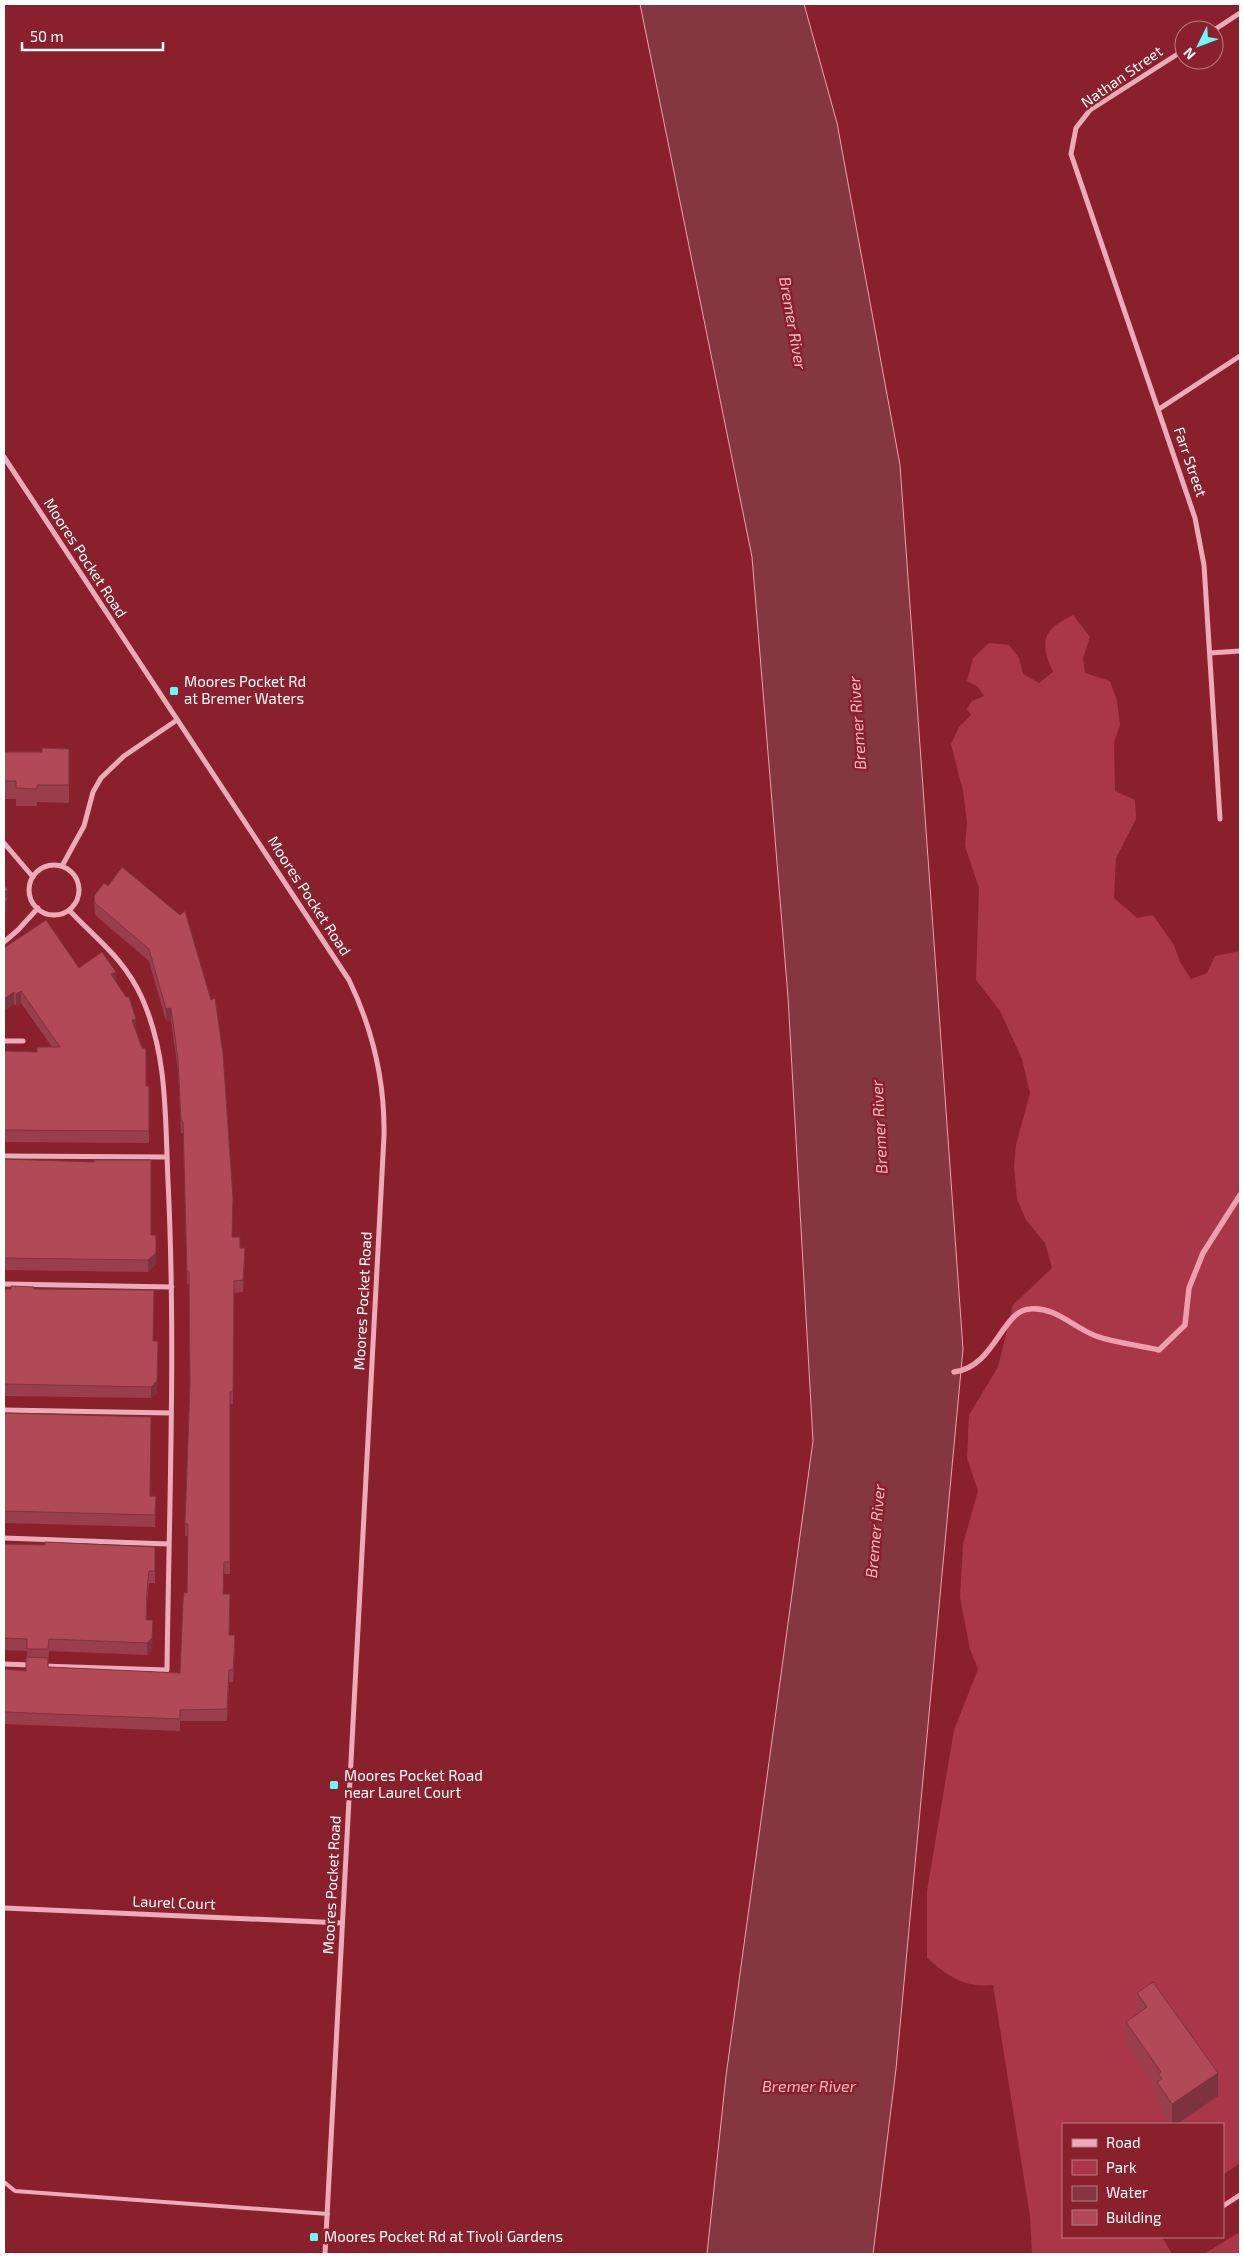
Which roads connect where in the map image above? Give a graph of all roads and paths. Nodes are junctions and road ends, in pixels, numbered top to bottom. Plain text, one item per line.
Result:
1 (1240, 13) edge
2 (1224, 23) edge
3 (1174, 56) edge
4 (1076, 128) joint
5 (1240, 356) edge
6 (1159, 409) junction
7 (4, 457) edge
8 (1240, 651) edge
9 (1210, 653) junction
10 (177, 720) junction
11 (1220, 819) dead end
12 (4, 843) edge
13 (62, 866) junction
14 (33, 877) junction
15 (38, 908) junction
16 (69, 910) junction
17 (4, 942) edge
18 (4, 1041) edge
19 (23, 1041) dead end
20 (4, 1156) edge
21 (166, 1157) junction
22 (4, 1284) edge
23 (172, 1287) junction
24 (4, 1410) edge
25 (171, 1413) junction
26 (4, 1538) edge
27 (168, 1544) junction
28 (4, 1664) edge
29 (4, 1908) edge
30 (342, 1922) junction
31 (4, 2182) edge
32 (1240, 2195) edge
33 (1224, 2205) edge
34 (328, 2214) junction
35 (325, 2254) edge

1 - 2 street
3 - 4 street, Nathan Street
4 - 6 street, Farr Street
5 - 6 street
6 - 9 street, Farr Street
7 - 10 street, Moores Pocket Road
8 - 9 street
9 - 11 street, Farr Street
10 - 13 street
10 - 30 street, Moores Pocket Road
12 - 14 street
13 - 14 street
13 - 16 street
14 - 15 street
15 - 16 street
15 - 17 street
16 - 21 street
18 - 19 street
20 - 21 street
21 - 23 street
22 - 23 street
23 - 25 street
24 - 25 street
25 - 27 street
26 - 27 street
27 - 28 street
29 - 30 street, Laurel Court
30 - 34 street, Moores Pocket Road
31 - 34 lane
32 - 33 street
34 - 35 street, Moores Pocket Road

